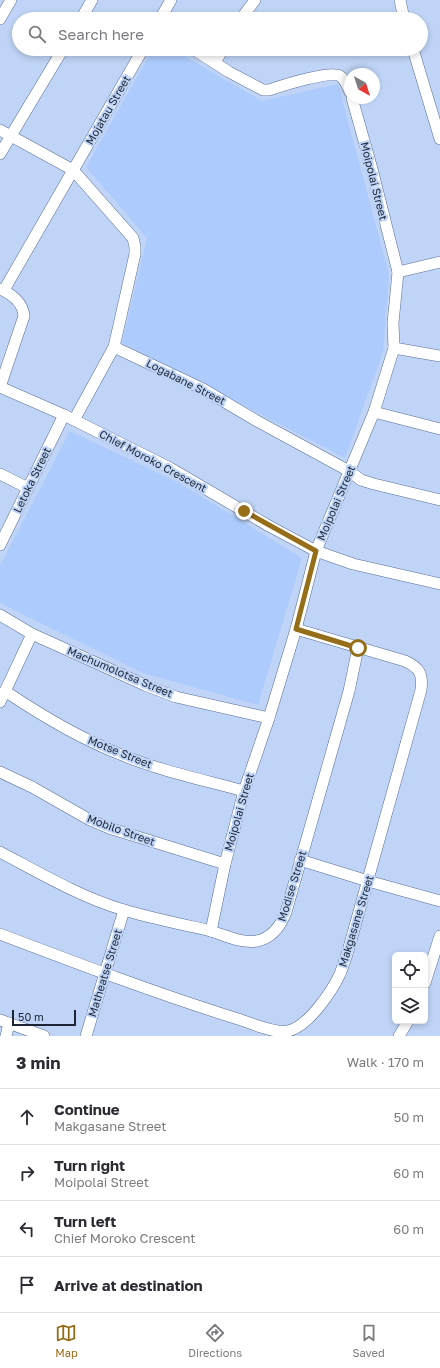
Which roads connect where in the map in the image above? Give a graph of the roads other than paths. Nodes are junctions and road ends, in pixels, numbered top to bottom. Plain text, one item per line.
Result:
1 (11, 0) edge
2 (92, 0) edge
3 (171, 0) edge
4 (255, 0) edge
5 (400, 0) edge
6 (85, 12) edge
7 (164, 12) edge
8 (246, 12) edge
9 (403, 12) edge
10 (0, 19) edge
11 (59, 56) edge
12 (139, 56) edge
13 (205, 56) edge
14 (219, 56) edge
15 (415, 56) edge
16 (215, 62) junction
17 (344, 82) edge
18 (354, 104) edge
19 (0, 130) edge
20 (11, 136) junction
21 (440, 139) edge
22 (0, 154) edge
23 (73, 170) junction
24 (440, 262) edge
25 (398, 272) junction
26 (2, 290) edge
27 (114, 347) junction
28 (394, 348) junction
29 (440, 356) edge
30 (0, 387) edge
31 (374, 412) junction
32 (69, 418) junction
33 (440, 429) edge
34 (349, 471) junction
35 (0, 474) edge
36 (28, 488) junction
37 (440, 500) edge
38 (0, 545) edge
39 (316, 551) junction
40 (440, 584) edge
41 (0, 615) edge
42 (296, 629) junction
43 (32, 634) junction
44 (358, 648) junction
45 (5, 691) junction
46 (0, 702) edge
47 (269, 718) junction
48 (0, 772) edge
49 (244, 791) junction
50 (0, 852) edge
51 (300, 860) junction
52 (225, 864) junction
53 (368, 881) junction
54 (440, 901) edge
55 (124, 910) junction
56 (211, 931) junction
57 (0, 934) edge
58 (440, 936) edge
59 (106, 974) junction
60 (428, 974) edge
61 (5, 1022) edge
62 (406, 1024) edge
63 (6, 1036) edge
64 (44, 1036) edge
65 (86, 1036) edge
66 (399, 1036) edge

1 - 10 street
2 - 6 street
3 - 7 street
4 - 8 street
5 - 9 street
11 - 20 street
12 - 23 street, Mojatau Street
13 - 16 street
14 - 16 street
15 - 21 street
16 - 17 street
18 - 25 street, Moipolai Street
19 - 20 street
20 - 22 street
20 - 23 street
23 - 26 street, Mojatau Street
23 - 27 street
24 - 25 street
25 - 28 street, Moipolai Street
26 - 30 street
27 - 32 street, Letoka Street
27 - 34 street, Logabane Street
28 - 29 street
28 - 31 street, Moipolai Street
30 - 32 street, Chief Moroko Crescent
31 - 33 street
31 - 34 street, Moipolai Street
32 - 36 street, Letoka Street
32 - 39 street, Chief Moroko Crescent
34 - 37 street, Logabane Street
34 - 39 street, Moipolai Street
35 - 36 street
36 - 38 street, Letoka Street
39 - 40 street, Chief Moroko Crescent
39 - 42 street, Moipolai Street
41 - 43 street, Machumolotsa Street
42 - 44 street, Makgasane Street
42 - 47 street, Moipolai Street
43 - 45 street
43 - 47 street, Machumolotsa Street
44 - 51 street, Modise Street
44 - 53 street, Makgasane Street
45 - 46 street
45 - 49 street, Motse Street
47 - 49 street, Moipolai Street
48 - 52 street, Mobilo Street
49 - 52 street, Moipolai Street
50 - 55 street, Modise Street
51 - 53 street
51 - 56 street, Modise Street
52 - 56 street, Moipolai Street
53 - 54 street
53 - 59 street, Makgasane Street
55 - 56 street, Modise Street
55 - 59 street, Matheatse Street
57 - 59 street, Makgasane Street
58 - 60 street
59 - 65 street, Matheatse Street
61 - 63 street
61 - 64 street
62 - 66 street

